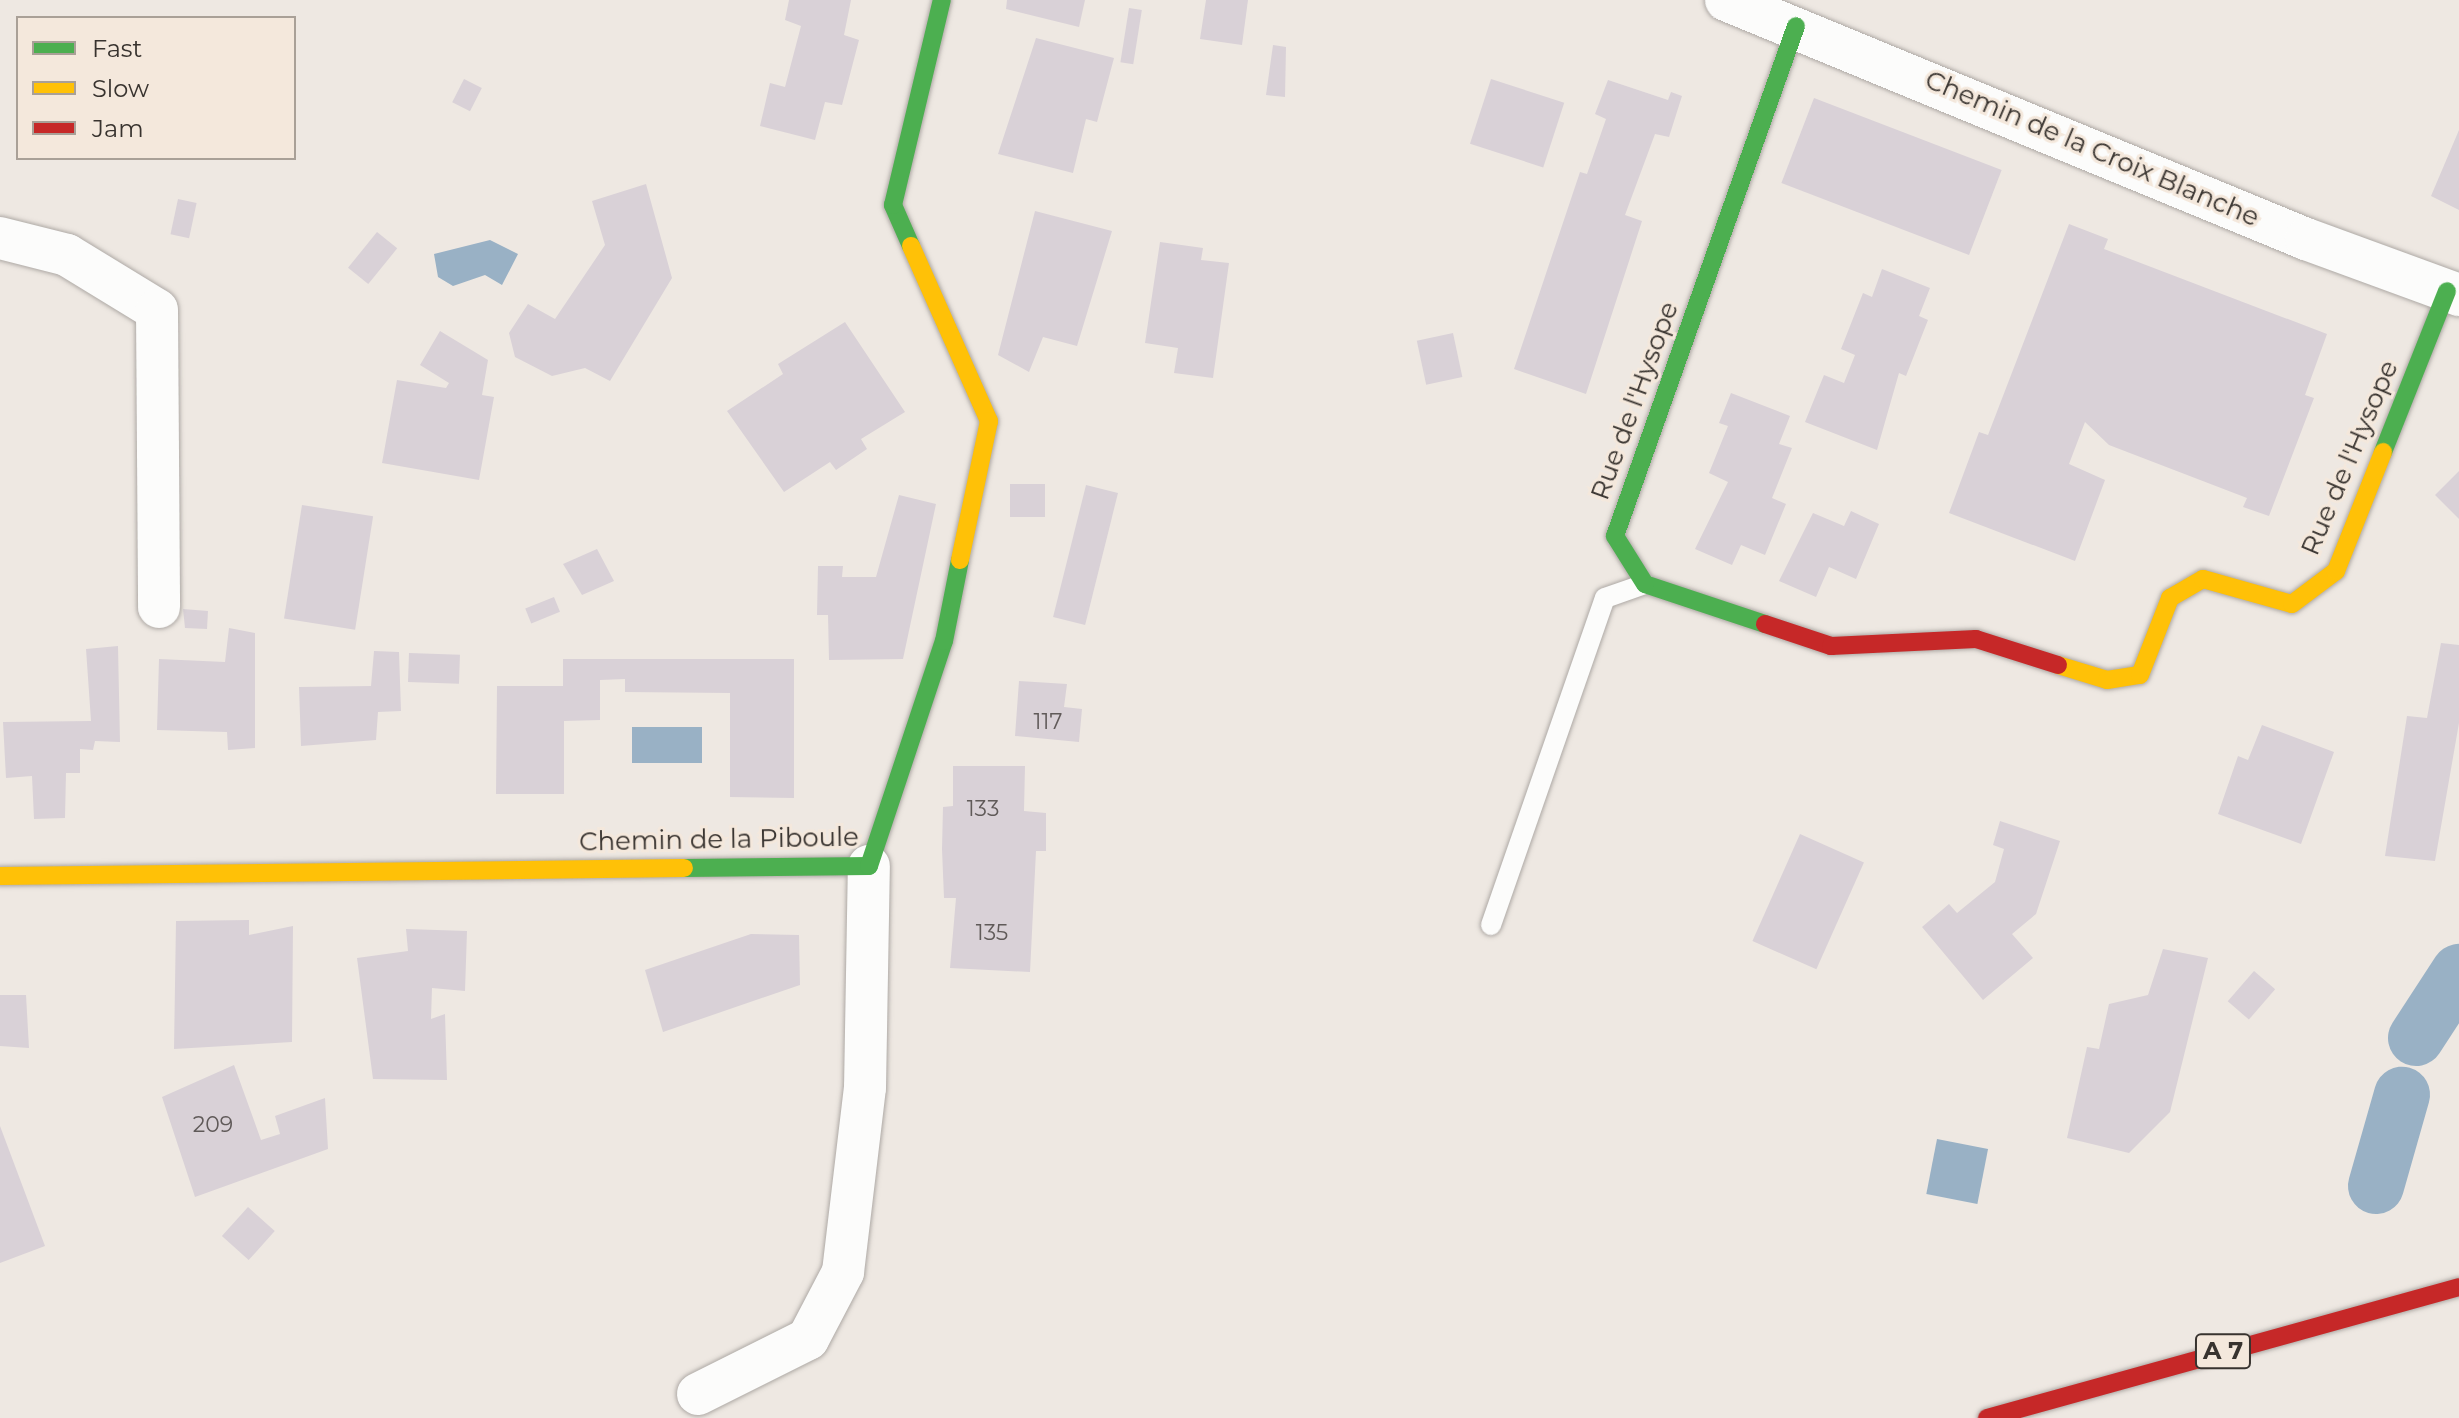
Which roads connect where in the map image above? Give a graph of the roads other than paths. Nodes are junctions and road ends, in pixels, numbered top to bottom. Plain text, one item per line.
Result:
1 (942, 0) edge
2 (1726, 0) edge
3 (1796, 26) junction
4 (0, 238) edge
5 (2453, 293) edge
6 (1645, 584) junction
7 (159, 607) dead end
8 (869, 866) junction
9 (0, 876) edge
10 (1491, 925) dead end
11 (2459, 1287) edge
12 (698, 1394) dead end
13 (1987, 1418) edge

1 - 8 main road, Chemin de la Piboule
2 - 3 street, Chemin de la Croix Blanche
3 - 5 street, Chemin de la Croix Blanche
3 - 6 main road, Rue de l'Hysope
4 - 7 street
5 - 6 main road, Rue de l'Hysope
6 - 10 lane
8 - 9 main road, Chemin de la Piboule
8 - 12 street
11 - 13 main road, A 7

